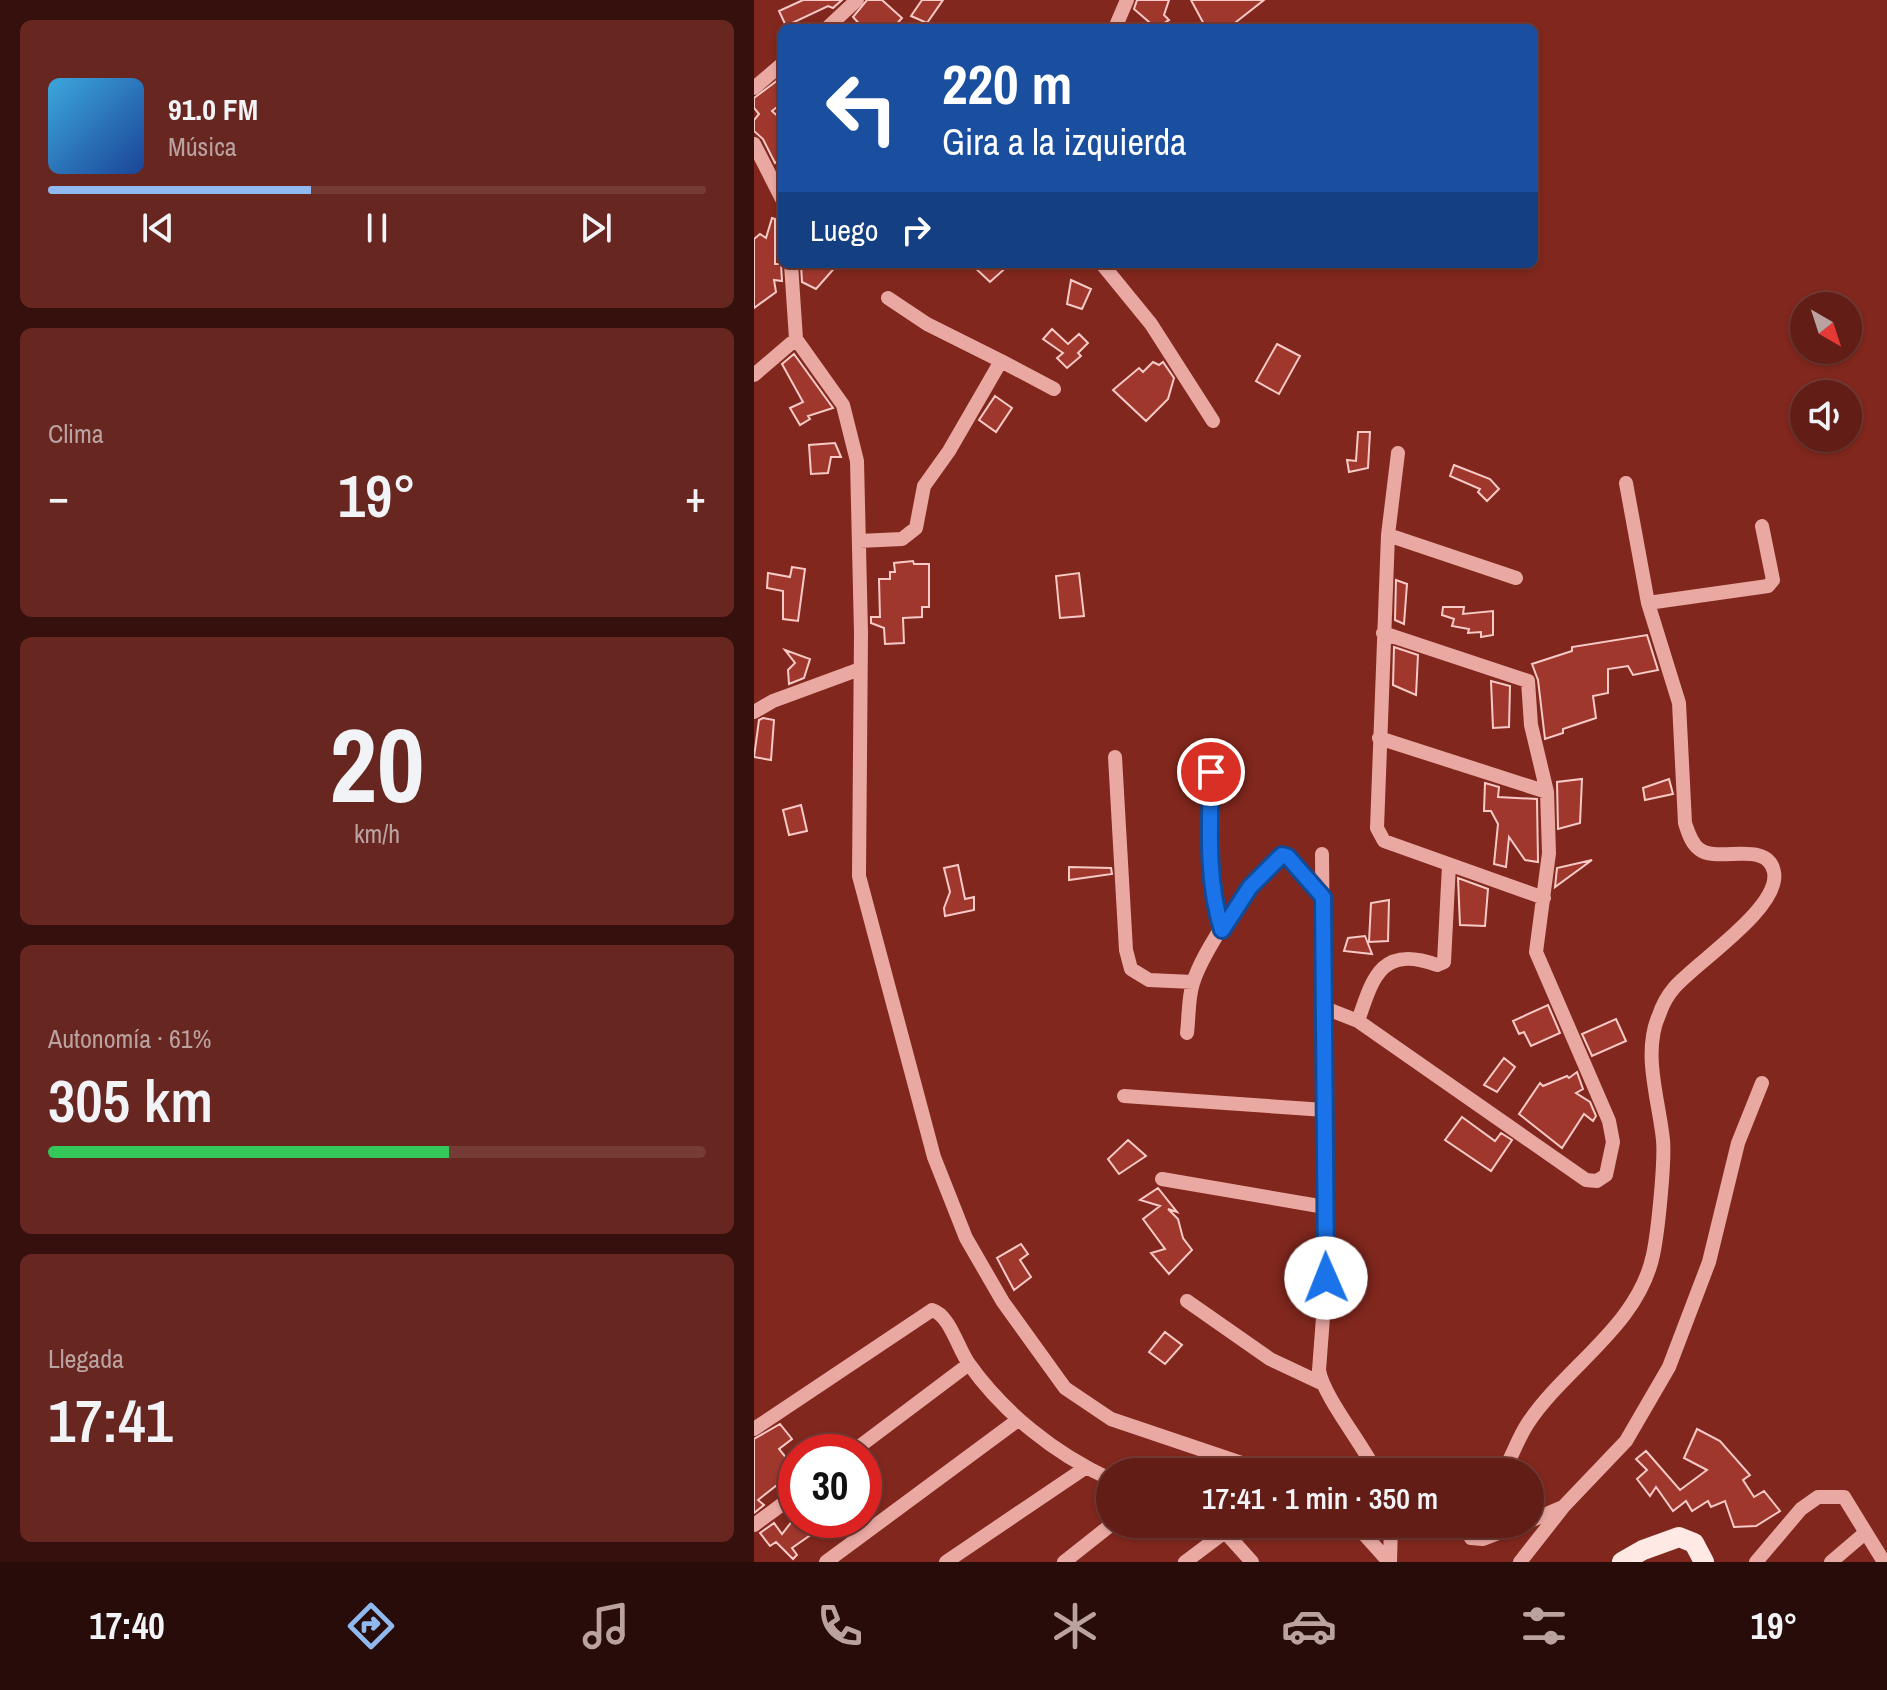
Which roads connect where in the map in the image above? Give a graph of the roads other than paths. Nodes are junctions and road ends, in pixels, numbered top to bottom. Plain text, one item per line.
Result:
1 (857, 0) edge
2 (1127, 0) edge
3 (831, 24) edge
4 (1117, 24) edge
5 (778, 67) edge
6 (754, 88) edge
7 (754, 144) edge
8 (778, 191) edge
9 (791, 268) edge
10 (1105, 268) edge
11 (888, 298) dead end
12 (796, 339) junction
13 (1001, 361) junction
14 (754, 375) edge
15 (1054, 389) dead end
16 (1213, 421) dead end
17 (1398, 453) dead end
18 (1626, 483) dead end
19 (1762, 526) dead end
20 (1388, 535) junction
21 (859, 541) junction
22 (1516, 578) dead end
23 (1648, 603) junction
24 (1383, 633) junction
25 (860, 669) junction
26 (754, 712) edge
27 (1379, 738) junction
28 (1211, 746) dead end
29 (1115, 757) dead end
30 (1547, 792) junction
31 (1322, 854) dead end
32 (1449, 865) junction
33 (1323, 897) junction
34 (1544, 898) junction
35 (1222, 930) junction
36 (1193, 982) junction
37 (1325, 1008) junction
38 (1358, 1021) junction
39 (1187, 1033) dead end
40 (1762, 1083) dead end
41 (1124, 1096) dead end
42 (1325, 1110) junction
43 (1162, 1179) dead end
44 (1325, 1207) junction
45 (1187, 1301) dead end
46 (969, 1364) junction
47 (1321, 1383) junction
48 (1018, 1420) junction
49 (754, 1429) edge
50 (876, 1434) edge
51 (1227, 1458) edge
52 (1369, 1458) edge
53 (1510, 1458) edge
54 (1085, 1468) junction
55 (1096, 1473) edge
56 (1564, 1506) junction
57 (778, 1507) edge
58 (1544, 1515) edge
59 (754, 1525) edge
60 (1865, 1533) junction
61 (1096, 1537) edge
62 (1217, 1538) edge
63 (1230, 1538) edge
64 (1368, 1538) edge
65 (1390, 1538) edge
66 (826, 1562) edge
67 (946, 1562) edge
68 (1064, 1562) edge
69 (1185, 1562) edge
70 (1252, 1562) edge
71 (1389, 1562) edge
72 (1520, 1562) edge
73 (1622, 1562) edge
74 (1704, 1562) edge
75 (1756, 1562) edge
76 (1831, 1562) edge
77 (1884, 1562) edge

1 - 3 street
2 - 4 street
5 - 6 street
7 - 8 street
9 - 12 street
10 - 16 street
11 - 13 street
12 - 14 street
12 - 21 street
13 - 15 street
13 - 21 street
17 - 20 street
18 - 23 street
19 - 23 street
20 - 22 street
20 - 24 street
21 - 25 street
23 - 53 street
24 - 27 street
24 - 30 street
25 - 26 street
25 - 51 street
27 - 30 street
27 - 32 street
28 - 35 street
29 - 36 street
30 - 34 street
31 - 33 street
32 - 34 street
32 - 38 street
33 - 35 street
33 - 37 street
34 - 38 street
35 - 36 street
36 - 39 street
37 - 38 street
37 - 42 street
40 - 56 street
41 - 42 street
42 - 44 street
43 - 44 street
44 - 47 street
45 - 47 street
46 - 48 street
46 - 49 street
46 - 50 street
47 - 52 street
48 - 54 street
48 - 66 street
54 - 55 street
54 - 67 street
56 - 58 street
56 - 72 street
57 - 59 street
60 - 75 street
60 - 76 street
60 - 77 street
61 - 68 street
62 - 69 street
63 - 70 street
64 - 71 street
65 - 71 street
73 - 74 main road

